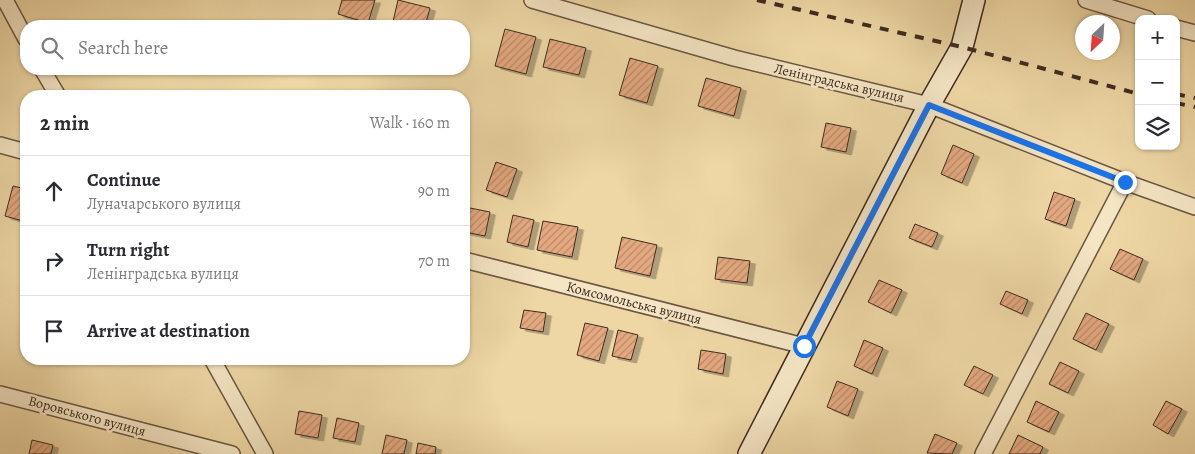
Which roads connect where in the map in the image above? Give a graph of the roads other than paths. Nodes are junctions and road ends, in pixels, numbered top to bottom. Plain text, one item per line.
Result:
1 (5, 0) edge
2 (532, 0) edge
3 (974, 0) edge
4 (1086, 0) edge
5 (1135, 15) edge
6 (20, 28) edge
7 (1180, 29) edge
8 (1195, 33) edge
9 (46, 75) edge
10 (54, 90) edge
11 (929, 105) junction
12 (0, 145) edge
13 (20, 150) edge
14 (1125, 182) junction
15 (1195, 207) edge
16 (470, 262) edge
17 (804, 346) junction
18 (215, 365) edge
19 (0, 394) edge
20 (232, 454) edge
21 (265, 454) edge
22 (749, 454) edge
23 (983, 454) edge

1 - 6 street
2 - 11 street, Ленінградська вулиця
3 - 11 main road
4 - 5 street
7 - 8 street
9 - 10 street
11 - 14 street, Ленінградська вулиця
11 - 17 main road
12 - 13 street
14 - 15 street, Ленінградська вулиця
14 - 23 street
16 - 17 street, Комсомольська вулиця
17 - 22 main road
18 - 21 street
19 - 20 street, Воровського вулиця

